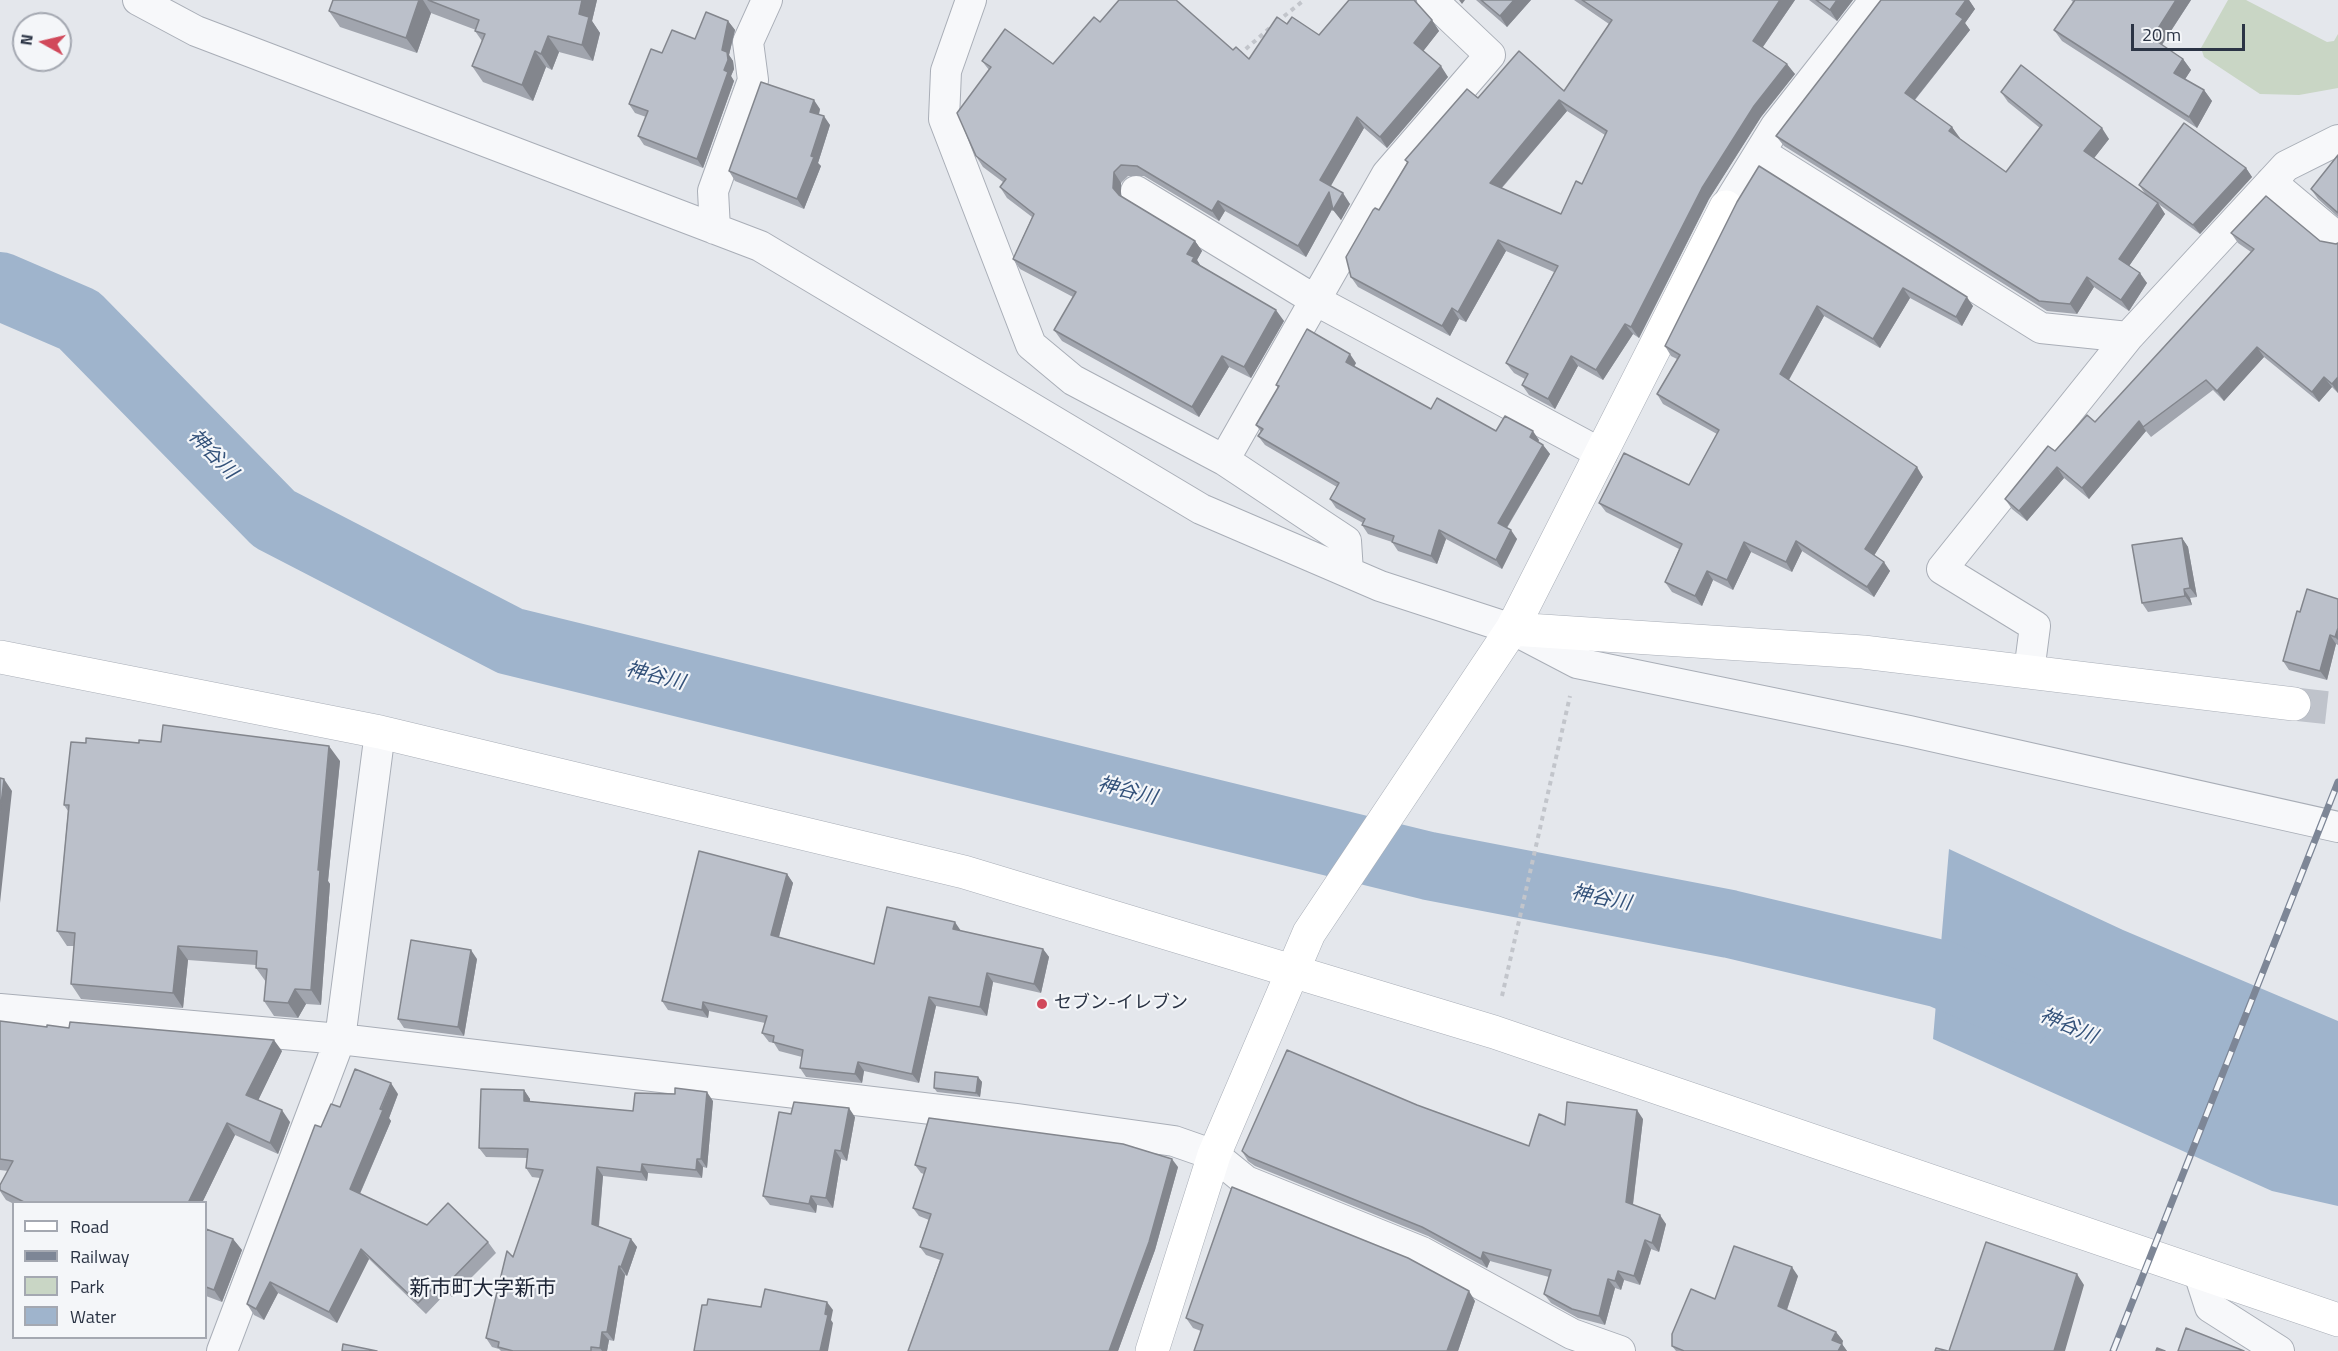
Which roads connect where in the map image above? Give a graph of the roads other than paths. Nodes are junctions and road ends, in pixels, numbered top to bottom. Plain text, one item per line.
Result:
1 (138, 0) edge
2 (767, 0) edge
3 (972, 0) edge
4 (1432, 0) edge
5 (1875, 0) edge
6 (2338, 140) edge
7 (1760, 153) junction
8 (2271, 182) junction
9 (1136, 190) dead end
10 (1726, 207) joint
11 (715, 229) junction
12 (2338, 238) edge
13 (1316, 300) junction
14 (2127, 337) junction
15 (1602, 454) junction
16 (1224, 460) junction
17 (1348, 572) junction
18 (1512, 630) junction
19 (0, 657) edge
20 (2029, 672) junction
21 (2294, 704) tunnel mouth
22 (380, 732) junction
23 (2338, 826) edge
24 (1291, 973) junction
25 (0, 1009) edge
26 (340, 1039) junction
27 (1214, 1155) junction
28 (2199, 1273) junction
29 (2338, 1320) edge
30 (222, 1351) edge
31 (1152, 1351) edge
32 (1620, 1351) edge
33 (2279, 1351) edge

1 - 11 street
2 - 11 street
3 - 16 street
4 - 13 street
5 - 7 street
6 - 8 street
7 - 10 street
7 - 14 street
8 - 12 street
8 - 14 street
9 - 13 street
10 - 15 street
11 - 17 street
13 - 15 street
13 - 16 street
14 - 20 street
15 - 18 street
16 - 17 street
17 - 18 street
18 - 20 street
18 - 23 street
18 - 24 street
19 - 22 street
20 - 21 street
22 - 24 street
22 - 26 street
24 - 27 street
24 - 28 street
25 - 26 street
26 - 27 street
26 - 30 street
27 - 31 street
27 - 32 street
28 - 29 street
28 - 33 street

